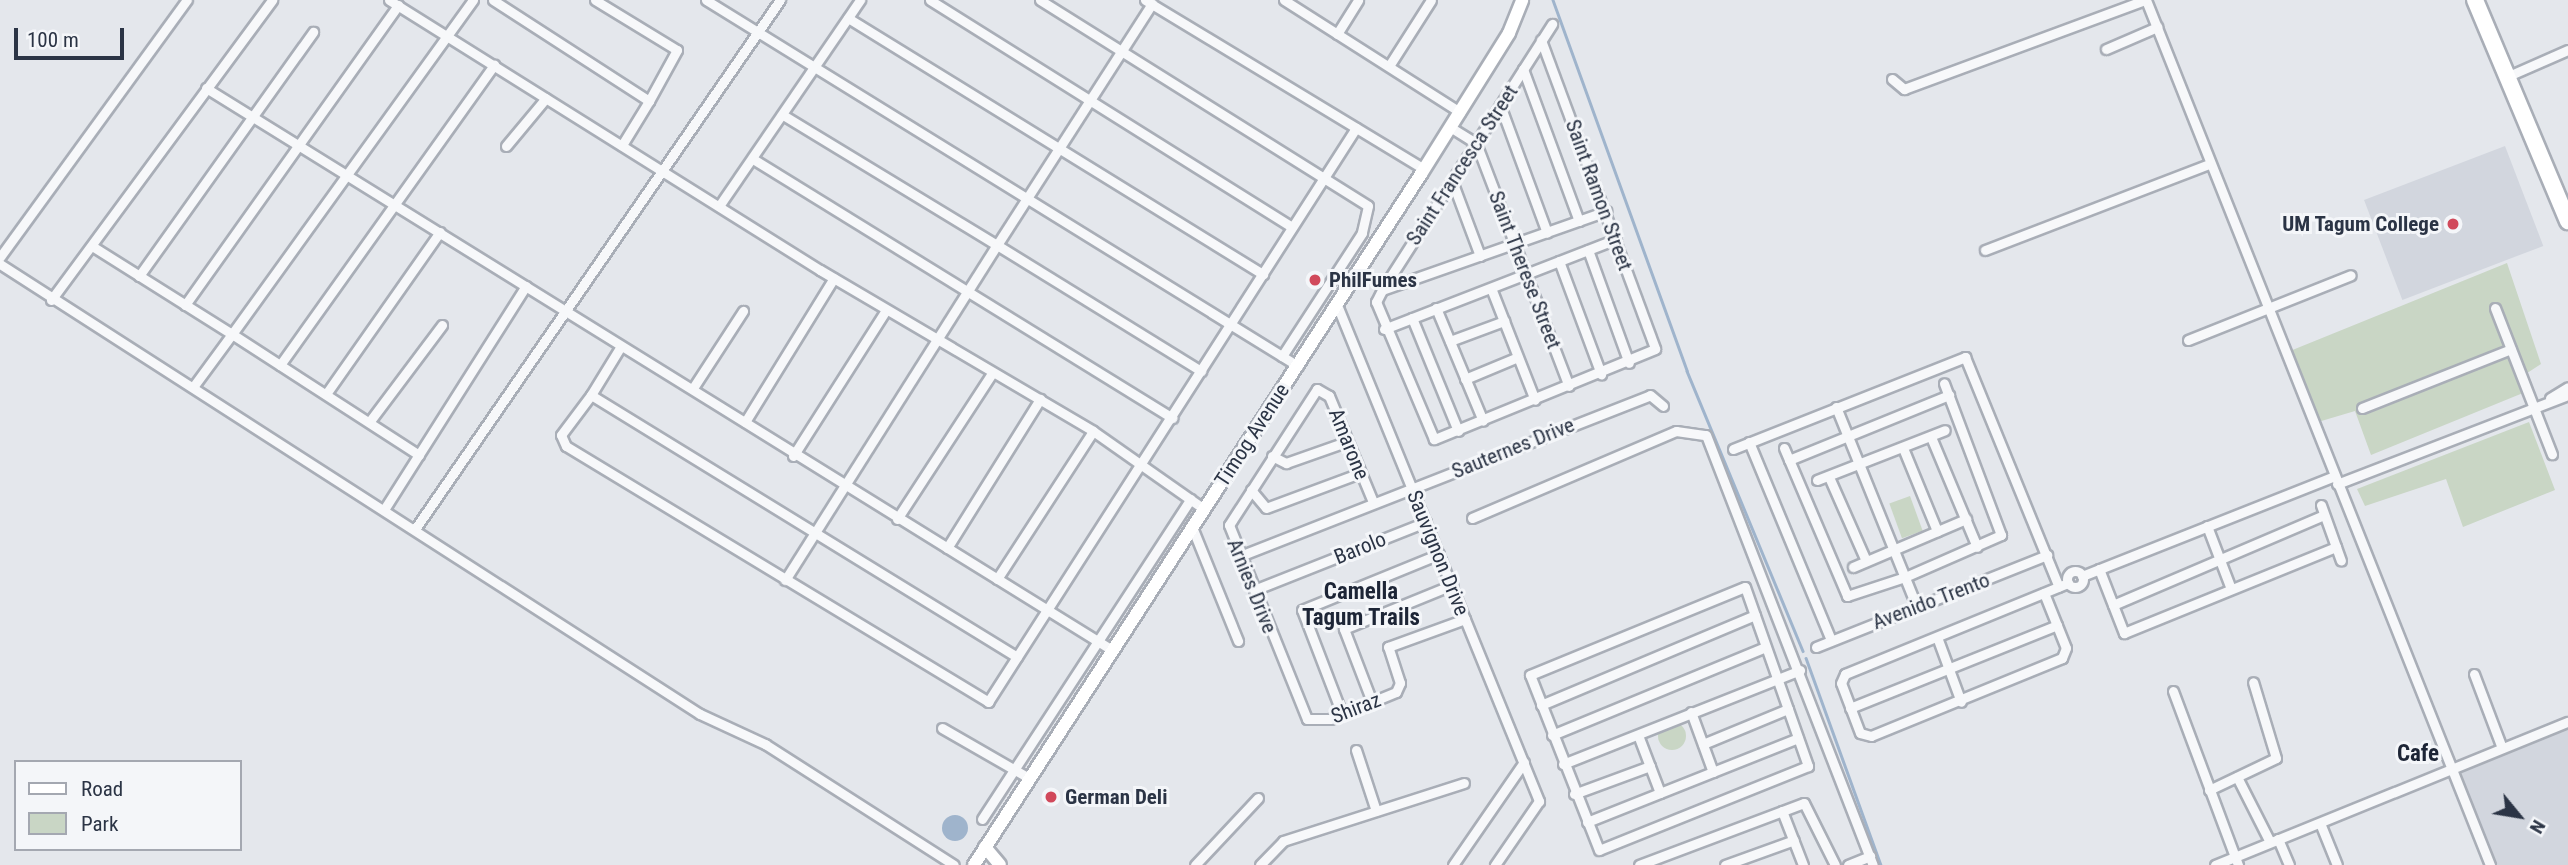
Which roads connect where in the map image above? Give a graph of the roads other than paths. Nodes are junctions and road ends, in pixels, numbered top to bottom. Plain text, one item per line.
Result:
1 (187, 0) edge
2 (272, 0) edge
3 (473, 0) edge
4 (492, 0) edge
5 (595, 0) edge
6 (706, 0) edge
7 (780, 0) edge
8 (860, 0) edge
9 (930, 0) edge
10 (1040, 0) edge
11 (1284, 0) edge
12 (1359, 0) edge
13 (1431, 0) edge
14 (1522, 0) edge
15 (2145, 0) edge
16 (2474, 0) edge
17 (2484, 0) edge
18 (394, 2) edge
19 (1148, 2) edge
20 (848, 18) junction
21 (1552, 24) dead end
22 (2157, 27) junction
23 (313, 32) dead end
24 (761, 34) junction
25 (1337, 34) junction
26 (449, 36) junction
27 (1541, 40) junction
28 (2498, 48) junction
29 (2106, 49) dead end
30 (1122, 50) junction
31 (2568, 50) edge
32 (494, 65) junction
33 (1389, 66) junction
34 (816, 68) junction
35 (1523, 69) junction
36 (2513, 74) junction
37 (1892, 79) dead end
38 (206, 88) junction
39 (546, 98) junction
40 (1091, 100) junction
41 (649, 101) junction
42 (1500, 105) junction
43 (1460, 112) junction
44 (783, 115) junction
45 (253, 118) junction
46 (1450, 127) junction
47 (1356, 128) junction
48 (1476, 143) junction
49 (622, 145) junction
50 (300, 146) junction
51 (506, 146) dead end
52 (1061, 147) junction
53 (753, 159) junction
54 (2210, 164) junction
55 (1424, 169) junction
56 (2547, 169) junction
57 (663, 171) junction
58 (1323, 176) junction
59 (347, 177) junction
60 (1452, 180) junction
61 (1027, 199) junction
62 (392, 205) junction
63 (719, 206) junction
64 (1606, 211) junction
65 (1579, 221) junction
66 (2568, 221) edge
67 (1292, 227) junction
68 (440, 232) junction
69 (1547, 233) junction
70 (1616, 239) junction
71 (1515, 244) junction
72 (997, 245) junction
73 (92, 246) junction
74 (1588, 250) junction
75 (1984, 250) dead end
76 (1480, 256) junction
77 (0, 257) edge
78 (1559, 261) junction
79 (0, 264) edge
80 (1263, 274) junction
81 (1527, 274) junction
82 (2351, 275) dead end
83 (139, 276) junction
84 (834, 278) junction
85 (526, 286) junction
86 (1491, 288) junction
87 (1382, 290) junction
88 (967, 292) junction
89 (51, 300) junction
90 (186, 305) junction
91 (1337, 305) junction
92 (1436, 308) junction
93 (2269, 308) junction
94 (2495, 308) dead end
95 (566, 310) junction
96 (886, 310) junction
97 (743, 311) dead end
98 (1412, 318) junction
99 (1504, 321) junction
100 (1232, 324) junction
101 (442, 325) dead end
102 (1384, 329) junction
103 (232, 334) junction
104 (2188, 340) dead end
105 (937, 341) junction
106 (1450, 341) junction
107 (621, 346) junction
108 (2511, 349) junction
109 (1282, 356) junction
110 (1518, 357) junction
111 (1629, 363) junction
112 (280, 365) junction
113 (1298, 366) junction
114 (1201, 371) junction
115 (992, 373) junction
116 (1601, 374) junction
117 (1465, 379) junction
118 (1944, 383) dead end
119 (1569, 386) junction
120 (193, 387) junction
121 (693, 388) junction
122 (1321, 389) joint
123 (2567, 391) edge
124 (326, 394) junction
125 (591, 395) junction
126 (1949, 396) junction
127 (1040, 399) junction
128 (1535, 400) junction
129 (2533, 405) junction
130 (1663, 406) dead end
131 (1836, 407) junction
132 (2362, 408) dead end
133 (1172, 418) junction
134 (370, 421) junction
135 (1483, 421) junction
136 (745, 422) junction
137 (1458, 430) junction
138 (1945, 430) dead end
139 (1093, 431) junction
140 (1847, 436) junction
141 (1931, 437) junction
142 (1346, 442) junction
143 (1749, 442) junction
144 (1784, 448) dead end
145 (1903, 448) junction
146 (1733, 449) dead end
147 (2552, 454) dead end
148 (419, 455) junction
149 (793, 456) junction
150 (1272, 456) junction
151 (1789, 460) junction
152 (1142, 463) junction
153 (1858, 465) junction
154 (1360, 473) junction
155 (1829, 477) junction
156 (1817, 480) dead end
157 (2336, 480) junction
158 (846, 484) junction
159 (1412, 488) junction
160 (1251, 490) junction
161 (1191, 499) junction
162 (1373, 502) junction
163 (2321, 505) dead end
164 (385, 508) junction
165 (1204, 509) junction
166 (2325, 515) junction
167 (1472, 518) dead end
168 (897, 519) junction
169 (1966, 519) junction
170 (1426, 522) junction
171 (2207, 526) junction
172 (1192, 527) junction
173 (415, 529) junction
174 (1937, 531) junction
175 (814, 533) junction
176 (1977, 547) junction
177 (2336, 547) junction
178 (947, 548) junction
179 (1894, 549) junction
180 (1439, 554) junction
181 (2047, 555) junction
182 (1240, 556) junction
183 (2219, 559) junction
184 (1866, 561) junction
185 (2341, 561) dead end
186 (1853, 567) dead end
187 (2099, 569) junction
188 (1905, 577) junction
189 (997, 579) junction
190 (785, 580) junction
191 (1451, 585) junction
192 (2063, 585) junction
193 (2231, 589) junction
194 (1254, 590) junction
195 (2044, 593) junction
196 (2113, 605) junction
197 (1917, 607) junction
198 (1050, 611) junction
199 (1755, 615) junction
200 (1465, 618) junction
201 (2057, 625) junction
202 (1937, 637) junction
203 (1831, 640) junction
204 (1097, 641) junction
205 (1238, 642) dead end
206 (1766, 647) junction
207 (1816, 647) dead end
208 (1112, 650) junction
209 (1017, 657) junction
210 (1799, 667) junction
211 (1948, 669) junction
212 (2474, 674) dead end
213 (1779, 676) junction
214 (2253, 682) dead end
215 (2173, 691) dead end
216 (1372, 702) junction
217 (1961, 702) junction
218 (1541, 705) junction
219 (1850, 708) junction
220 (1788, 709) junction
221 (1691, 712) junction
222 (1342, 714) junction
223 (1310, 722) joint
224 (2568, 722) edge
225 (942, 728) dead end
226 (1552, 735) junction
227 (1638, 735) junction
228 (1798, 738) junction
229 (1703, 744) junction
230 (2502, 748) junction
231 (1356, 750) dead end
232 (1524, 762) junction
233 (1563, 764) junction
234 (1650, 766) junction
235 (1014, 769) junction
236 (2451, 769) junction
237 (1713, 772) junction
238 (2237, 777) junction
239 (1029, 778) junction
240 (1464, 783) dead end
241 (2208, 790) junction
242 (1660, 793) junction
243 (1574, 794) junction
244 (1258, 798) dead end
245 (1376, 811) junction
246 (1782, 811) junction
247 (982, 819) dead end
248 (1587, 822) junction
249 (2320, 823) junction
250 (1794, 840) junction
251 (2274, 841) junction
252 (985, 847) junction
253 (1871, 860) edge
254 (2237, 861) edge
255 (954, 865) edge
256 (974, 865) edge
257 (1000, 865) edge
258 (1195, 865) edge
259 (1261, 865) edge
260 (1453, 865) edge
261 (1494, 865) edge
262 (1639, 865) edge
263 (1725, 865) edge
264 (1804, 865) edge
265 (1835, 865) edge
266 (1848, 865) edge
267 (2215, 865) edge
268 (2289, 865) edge
269 (2337, 865) edge
270 (2490, 865) edge

1 - 77 street
2 - 38 street
3 - 26 street
4 - 41 street
5 - 41 street
6 - 24 street
7 - 24 street
8 - 20 street
9 - 40 street
10 - 30 street
11 - 25 street
12 - 25 street
13 - 33 street
14 - 43 main road, Timog Avenue
15 - 22 street
15 - 37 street
16 - 28 highway
17 - 28 highway
18 - 26 street
18 - 50 street
19 - 30 street
19 - 47 street
20 - 34 street
20 - 52 street
21 - 27 street, Saint Francesca Street
22 - 29 street
22 - 54 street
23 - 45 street
24 - 34 street
24 - 57 street
25 - 33 street
26 - 32 street
26 - 59 street
27 - 35 street, Saint Francesca Street
27 - 64 street, Saint Ramon Street
28 - 36 highway
28 - 56 highway
30 - 40 street
30 - 58 street
31 - 36 street
32 - 39 street
32 - 62 street
33 - 43 street
34 - 44 street
34 - 61 street
35 - 42 street, Saint Francesca Street
35 - 65 street
36 - 56 highway
38 - 45 street
38 - 73 street
39 - 49 street
39 - 51 street
40 - 52 street
40 - 67 street
41 - 49 street
42 - 48 street, Saint Francesca Street
42 - 69 street
43 - 46 main road, Timog Avenue
44 - 53 street
44 - 72 street
45 - 50 street
45 - 83 street
46 - 48 street
46 - 55 main road, Timog Avenue
47 - 55 street
47 - 58 street
48 - 60 street, Saint Francesca Street
48 - 71 street, Saint Therese Street
49 - 57 street
50 - 59 street
50 - 90 street
52 - 61 street
52 - 80 street
53 - 63 street
53 - 88 street
54 - 75 street
54 - 93 street
55 - 91 main road, Timog Avenue
56 - 66 highway
57 - 63 street
57 - 95 street
58 - 67 street
58 - 109 street
59 - 62 street
59 - 103 street
60 - 76 street
60 - 87 street, Saint Francesca Street
61 - 72 street
61 - 100 street
62 - 68 street
62 - 112 street
63 - 84 street
64 - 65 street
64 - 70 street, Saint Ramon Street
65 - 69 street
67 - 80 street
68 - 85 street
68 - 124 street
69 - 71 street
70 - 74 street
70 - 111 street, Saint Ramon Street
71 - 76 street
71 - 81 street, Saint Therese Street
72 - 88 street
72 - 114 street
73 - 83 street
73 - 89 street
74 - 78 street
74 - 111 street
76 - 87 street
78 - 81 street
78 - 116 street
79 - 89 street
80 - 100 street
81 - 86 street
81 - 119 street, Saint Therese Street
82 - 93 street
83 - 90 street
84 - 96 street
84 - 136 street
85 - 95 street
85 - 148 street
86 - 92 street
86 - 99 street
87 - 102 street, Saint Francesca Street
88 - 105 street
88 - 133 street
89 - 120 street
90 - 103 street
91 - 113 main road, Timog Avenue
91 - 159 street, Sauvignon Drive
92 - 98 street
92 - 106 street
93 - 104 street
93 - 157 street
94 - 108 street
95 - 107 street
95 - 173 street
96 - 105 street
96 - 149 street
97 - 121 street
98 - 102 street
98 - 137 street
99 - 106 street
99 - 110 street
100 - 109 street
100 - 114 street
101 - 134 street
102 - 137 street
103 - 112 street
103 - 120 street
105 - 115 street
105 - 158 street
106 - 117 street
107 - 121 street
107 - 125 street
108 - 129 street
108 - 132 street
109 - 113 street
110 - 117 street
110 - 128 street
111 - 116 street
112 - 124 street
113 - 165 main road, Timog Avenue
114 - 133 street
115 - 127 street
115 - 168 street
116 - 119 street
117 - 135 street
118 - 126 street
119 - 128 street
120 - 164 street
121 - 136 street
122 - 142 street, Amarone
122 - 150 street, Arnies Drive
123 - 129 street
124 - 134 street
125 - 175 street
125 - 190 street
126 - 140 street
126 - 176 street
127 - 139 street
127 - 178 street
128 - 135 street
129 - 147 street
129 - 157 street
130 - 159 street, Sauternes Drive
131 - 140 street
131 - 143 street
131 - 181 street
133 - 152 street
134 - 148 street
135 - 137 street
136 - 149 street
138 - 141 street
139 - 152 street
139 - 189 street
140 - 151 street
140 - 153 street
141 - 145 street
141 - 169 street
142 - 150 street
142 - 154 street, Amarone
143 - 146 street
143 - 203 street
144 - 151 street
145 - 153 street
145 - 174 street
148 - 164 street
149 - 158 street
150 - 160 street, Arnies Drive
151 - 188 street
152 - 161 street
152 - 198 street
153 - 155 street
153 - 179 street
154 - 160 street
154 - 162 street, Amarone
155 - 156 street
155 - 184 street
157 - 171 street
157 - 236 street
158 - 168 street
158 - 175 street
159 - 162 street, Sauternes Drive
159 - 170 street, Sauvignon Drive
160 - 182 street, Arnies Drive
161 - 165 street
161 - 204 street
162 - 182 street, Sauternes Drive
163 - 166 street
164 - 173 street
165 - 172 main road, Timog Avenue
166 - 177 street
166 - 183 street
167 - 210 street
168 - 178 street
169 - 174 street
169 - 176 street
170 - 180 street, Sauvignon Drive
170 - 194 street, Barolo
171 - 183 street
171 - 187 street
172 - 205 street
172 - 208 main road, Timog Avenue
173 - 255 street
174 - 179 street
175 - 190 street
175 - 209 street
176 - 188 street
177 - 185 street
177 - 193 street
178 - 189 street
179 - 184 street
179 - 188 street
180 - 191 street, Sauvignon Drive
180 - 222 street
181 - 192 street
181 - 197 street, Avenido Trento
182 - 194 street, Arnies Drive
183 - 193 street
183 - 196 street
184 - 186 street
187 - 192 street
187 - 196 street
188 - 197 street
189 - 198 street
190 - 209 street
191 - 200 street, Sauvignon Drive
191 - 216 street
192 - 195 street
193 - 196 street
194 - 223 street, Arnies Drive
195 - 201 street
195 - 202 street
197 - 203 street, Avenido Trento
198 - 204 street
198 - 209 street
199 - 206 street
199 - 218 street
199 - 218 street
200 - 216 street, Shiraz
200 - 232 street, Sauvignon Drive
201 - 211 street
201 - 217 street
202 - 211 street
202 - 219 street
203 - 207 street, Avenido Trento
204 - 208 street
204 - 235 street
206 - 213 street
206 - 226 street
208 - 239 main road, Timog Avenue
210 - 213 street
210 - 253 street
211 - 217 street
211 - 219 street
212 - 230 street
213 - 220 street
213 - 221 street
214 - 238 street
215 - 241 street
216 - 222 street, Shiraz
217 - 219 street
218 - 226 street
220 - 228 street
220 - 229 street
221 - 227 street
221 - 229 street
222 - 223 street, Shiraz
224 - 230 street
225 - 235 street
226 - 233 street
227 - 233 street
227 - 234 street
228 - 237 street
228 - 248 street
229 - 237 street
230 - 236 street
231 - 245 street
232 - 260 street
232 - 261 street, Sauvignon Drive
233 - 243 street
234 - 242 street
234 - 243 street
235 - 239 street
235 - 247 street
236 - 249 street
236 - 270 street
237 - 242 street
238 - 241 street
238 - 251 street
239 - 252 main road, Timog Avenue
240 - 245 street
241 - 254 street
242 - 248 street
243 - 248 street
244 - 258 street
245 - 259 street
246 - 250 street
246 - 262 street
246 - 265 street
249 - 251 street
249 - 269 street
250 - 263 street
250 - 264 street
251 - 254 street
251 - 268 street
252 - 256 main road, Timog Avenue
252 - 257 main road
253 - 266 street
254 - 267 street

